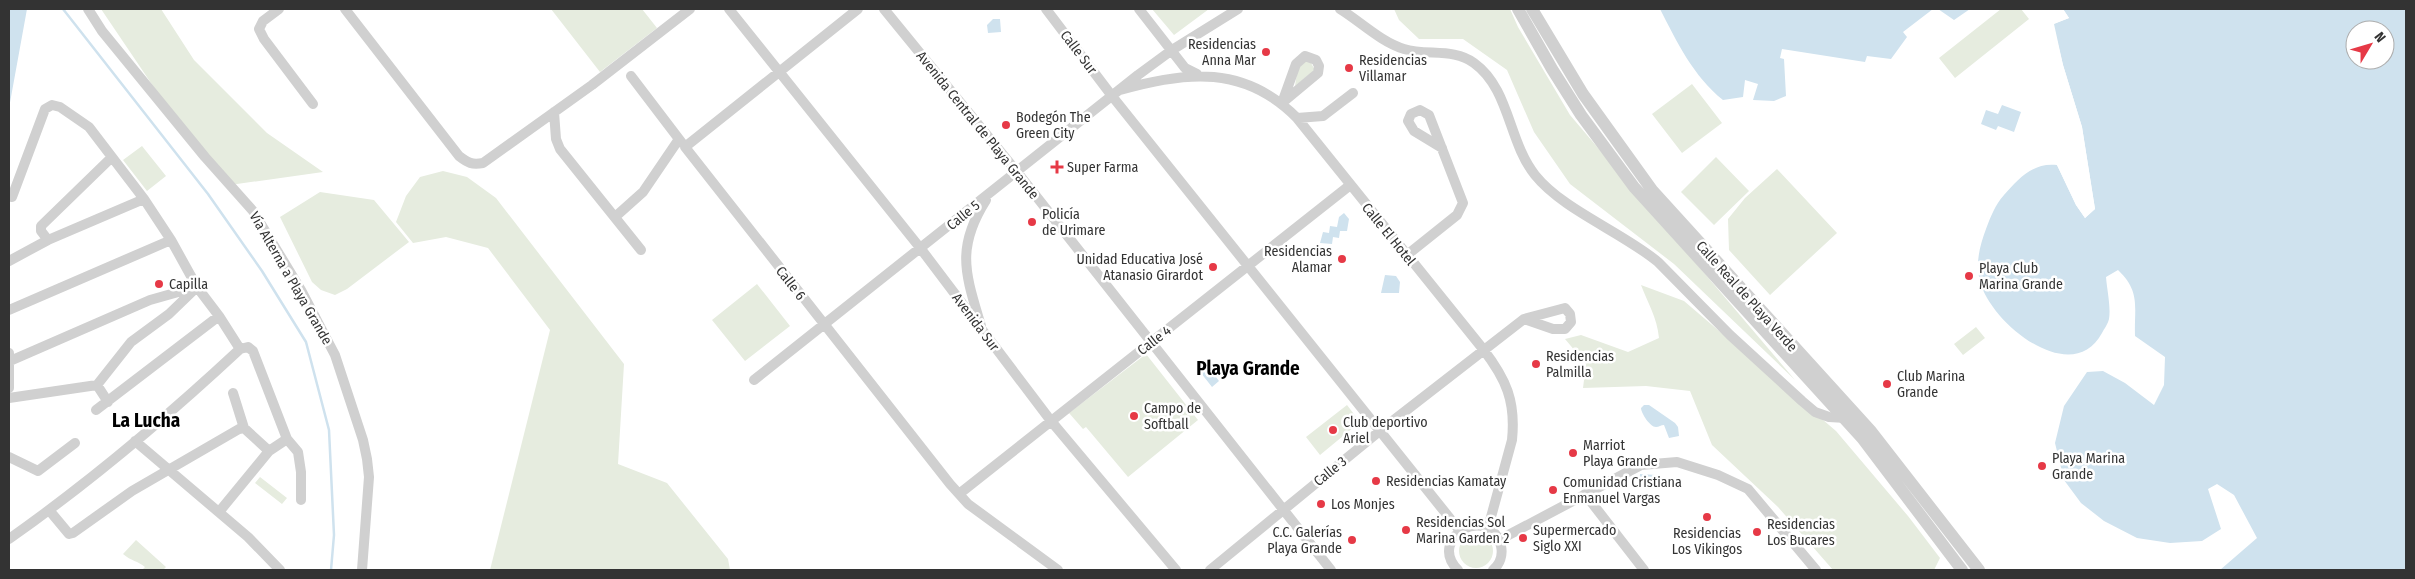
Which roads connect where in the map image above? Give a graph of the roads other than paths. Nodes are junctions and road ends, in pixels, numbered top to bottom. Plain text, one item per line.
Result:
1 (88, 9) edge
2 (279, 9) edge
3 (345, 9) edge
4 (690, 9) edge
5 (729, 9) edge
6 (858, 9) edge
7 (884, 9) edge
8 (1046, 9) edge
9 (1139, 9) edge
10 (1238, 9) edge
11 (1340, 9) edge
12 (1518, 9) edge
13 (1532, 17) edge
14 (1172, 50) junction
15 (1564, 62) junction
16 (1552, 69) junction
17 (778, 72) junction
18 (631, 76) dead end
19 (1202, 76) junction
20 (1116, 93) junction
21 (1353, 93) dead end
22 (1282, 103) junction
23 (313, 104) dead end
24 (1592, 107) junction
25 (554, 112) junction
26 (1581, 115) junction
27 (1296, 118) junction
28 (682, 143) junction
29 (1442, 148) dead end
30 (1622, 150) junction
31 (111, 158) junction
32 (1611, 158) junction
33 (1017, 172) junction
34 (1349, 186) junction
35 (991, 193) junction
36 (1648, 194) junction
37 (12, 196) dead end
38 (144, 199) junction
39 (615, 217) junction
40 (48, 240) junction
41 (171, 240) junction
42 (641, 250) dead end
43 (920, 250) junction
44 (1407, 255) junction
45 (9, 261) edge
46 (1247, 266) junction
47 (197, 287) junction
48 (9, 310) edge
49 (219, 316) junction
50 (1524, 319) dead end
51 (824, 324) junction
52 (983, 332) junction
53 (1150, 342) junction
54 (240, 349) junction
55 (1483, 349) junction
56 (9, 357) edge
57 (754, 380) dead end
58 (97, 385) junction
59 (9, 388) edge
60 (233, 393) dead end
61 (9, 398) edge
62 (108, 402) junction
63 (96, 410) dead end
64 (1851, 417) junction
65 (1052, 421) junction
66 (244, 428) junction
67 (1381, 430) junction
68 (1866, 434) junction
69 (287, 439) junction
70 (135, 441) junction
71 (75, 443) dead end
72 (269, 451) junction
73 (9, 457) edge
74 (167, 471) junction
75 (959, 494) junction
76 (1585, 494) junction
77 (301, 500) dead end
78 (49, 510) junction
79 (1283, 510) junction
80 (219, 512) junction
81 (1488, 528) junction
82 (1460, 531) junction
83 (9, 539) edge
84 (1499, 540) junction
85 (280, 570) edge
86 (362, 570) edge
87 (1058, 570) edge
88 (1176, 570) edge
89 (1210, 570) edge
90 (1331, 570) edge
91 (1458, 570) edge
92 (1493, 570) edge
93 (1644, 570) edge
94 (1816, 570) edge
95 (1962, 570) edge
96 (1979, 570) edge

1 - 86 street, Vía Alterna a Playa Grande
2 - 23 street
3 - 25 street
4 - 25 street
5 - 17 street, Avenida Sur
6 - 17 street
7 - 33 street, Avenida Central de Playa Grande
8 - 20 street, Calle Sur
9 - 14 street
10 - 14 street, Calle 5
11 - 64 street
12 - 13 street, Calle Real de Playa Verde
13 - 15 street, Calle Real de Playa Verde
13 - 16 street, Calle Real de Playa Verde
14 - 19 street
14 - 20 street, Calle 5
15 - 16 street
15 - 24 street, Calle Real de Playa Verde
16 - 26 street, Calle Real de Playa Verde
17 - 28 street
17 - 43 street, Avenida Sur
18 - 28 street, Calle 6
19 - 20 street, Calle El Hotel
19 - 22 street, Calle El Hotel
20 - 33 street, Calle 5
20 - 46 street, Calle Sur
21 - 27 street
22 - 22 street
22 - 27 street, Calle El Hotel
24 - 26 street
24 - 30 street, Calle Real de Playa Verde
25 - 39 street
26 - 32 street, Calle Real de Playa Verde
27 - 34 street, Calle El Hotel
28 - 39 street
28 - 51 street, Calle 6
29 - 44 street
30 - 32 street
30 - 36 street, Calle Real de Playa Verde
31 - 37 street
31 - 38 street
31 - 40 street
32 - 36 street, Calle Real de Playa Verde
33 - 35 street, Calle 5
33 - 53 street, Avenida Central de Playa Grande
34 - 44 street, Calle El Hotel
34 - 46 street, Calle 4
35 - 43 street, Calle 5
35 - 52 street
36 - 64 street, Calle Real de Playa Verde
38 - 40 street
38 - 41 street
39 - 42 street
40 - 45 street
41 - 47 street
41 - 48 street
43 - 51 street, Calle 5
43 - 52 street, Avenida Sur
44 - 55 street, Calle El Hotel
46 - 53 street, Calle 4
46 - 67 street, Calle Sur
47 - 49 street
47 - 56 street
47 - 58 street
49 - 54 street
49 - 62 street
50 - 55 street, Calle 3
51 - 57 street, Calle 5
51 - 75 street, Calle 6
52 - 65 street, Avenida Sur
53 - 65 street, Calle 4
53 - 79 street, Avenida Central de Playa Grande
54 - 69 street
54 - 70 street
55 - 67 street, Calle 3
55 - 81 street, Calle El Hotel
56 - 59 street
58 - 61 street
58 - 62 street
60 - 66 street
62 - 63 street
64 - 68 street, Calle Real de Playa Verde
65 - 75 street, Calle 4
65 - 88 street, Avenida Sur
66 - 72 street
66 - 74 street
67 - 79 street, Calle 3
67 - 82 street, Calle Sur
68 - 95 street, Calle Real de Playa Verde
68 - 96 street, Calle Real de Playa Verde
69 - 72 street
69 - 77 street
70 - 74 street
70 - 78 street
71 - 73 street
72 - 80 street
74 - 78 street
74 - 80 street
75 - 87 street, Calle 6
76 - 84 street
76 - 93 street
76 - 94 street
78 - 83 street
79 - 89 street, Calle 3
79 - 90 street, Avenida Central de Playa Grande
80 - 85 street
81 - 82 street
81 - 84 street
82 - 91 street
84 - 92 street

